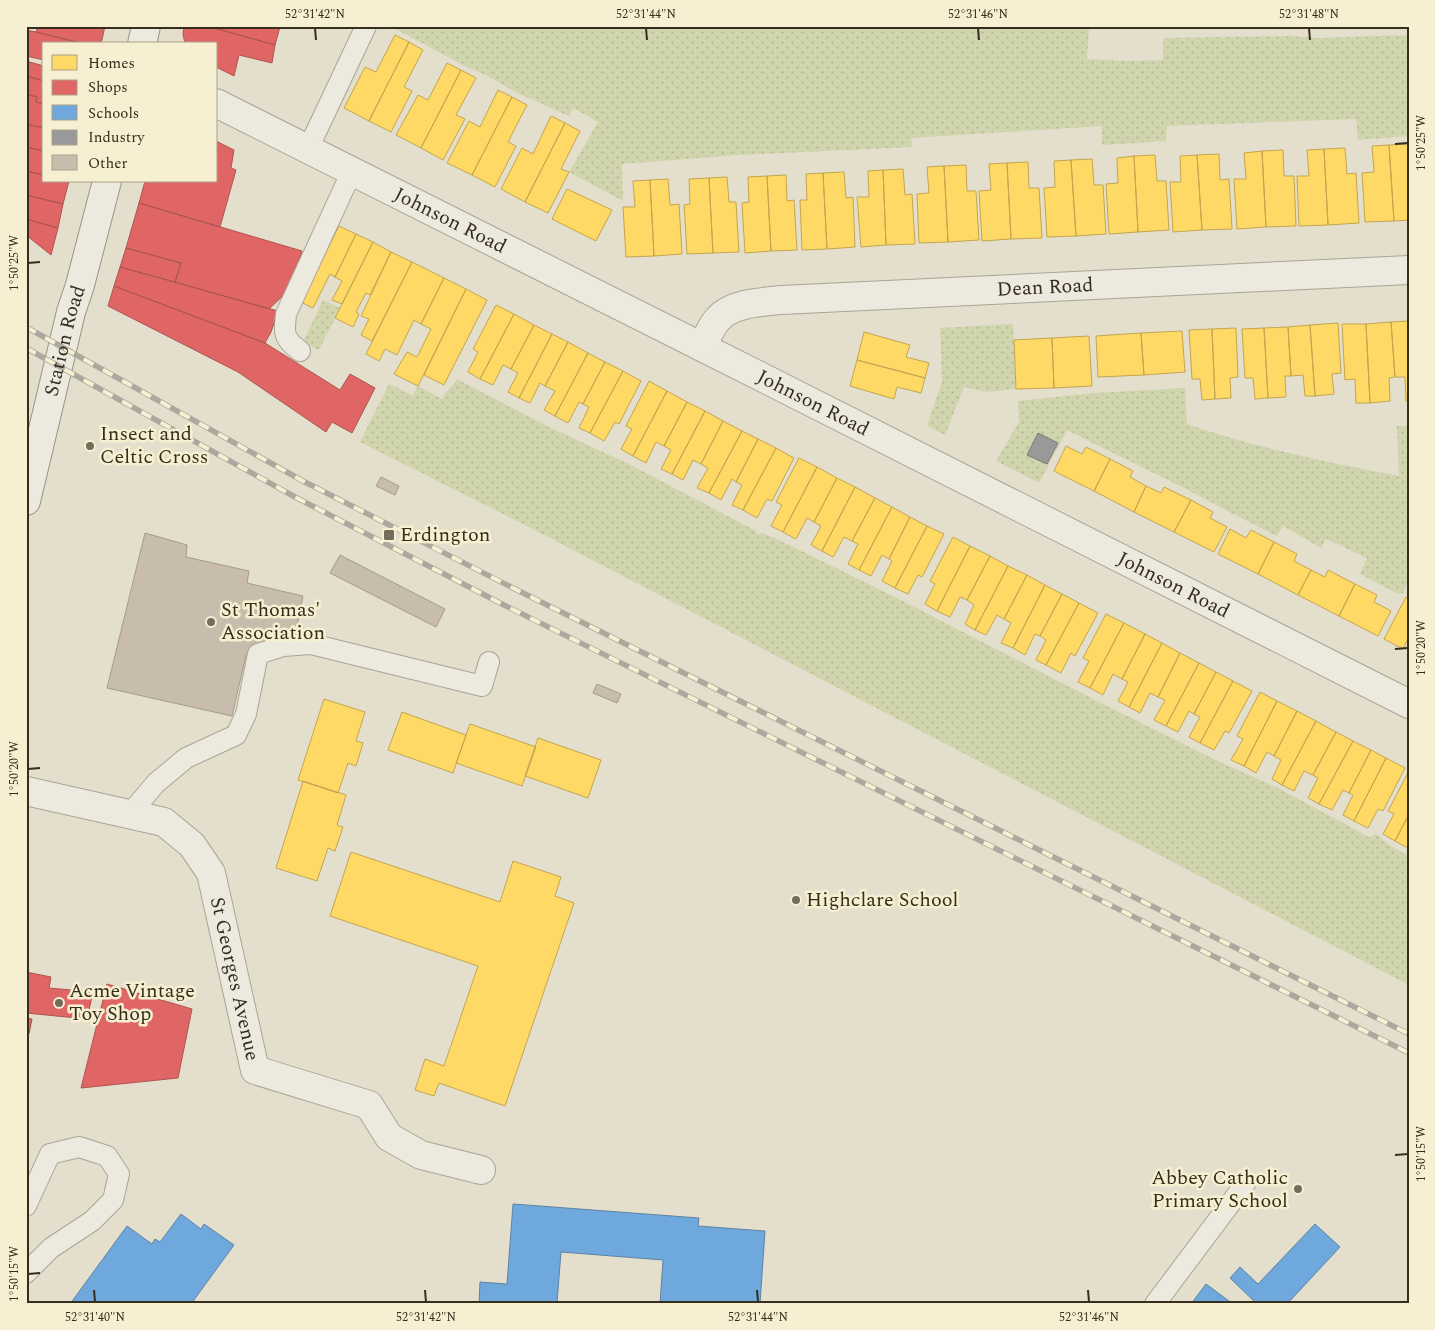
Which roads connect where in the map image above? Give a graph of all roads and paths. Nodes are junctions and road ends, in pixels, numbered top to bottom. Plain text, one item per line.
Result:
1 (146, 26) edge
2 (366, 26) edge
3 (142, 42) edge
4 (218, 104) edge
5 (308, 149) junction
6 (352, 171) junction
7 (107, 182) edge
8 (1409, 270) edge
9 (702, 347) junction
10 (300, 351) dead end
11 (28, 486) edge
12 (489, 662) dead end
13 (1409, 704) edge
14 (26, 792) edge
15 (128, 815) junction
16 (481, 1170) dead end
17 (1245, 1184) dead end
18 (26, 1206) edge
19 (26, 1273) edge
20 (1155, 1304) edge

1 - 3 street
2 - 5 lane
4 - 5 street, Johnson Road
5 - 6 street, Johnson Road
6 - 9 street, Johnson Road
6 - 10 lane
7 - 11 street, Station Road
8 - 9 street, Dean Road
9 - 13 street, Johnson Road
12 - 15 lane
14 - 15 street, St Georges Avenue
15 - 16 street, St Georges Avenue
17 - 20 lane
18 - 19 lane

